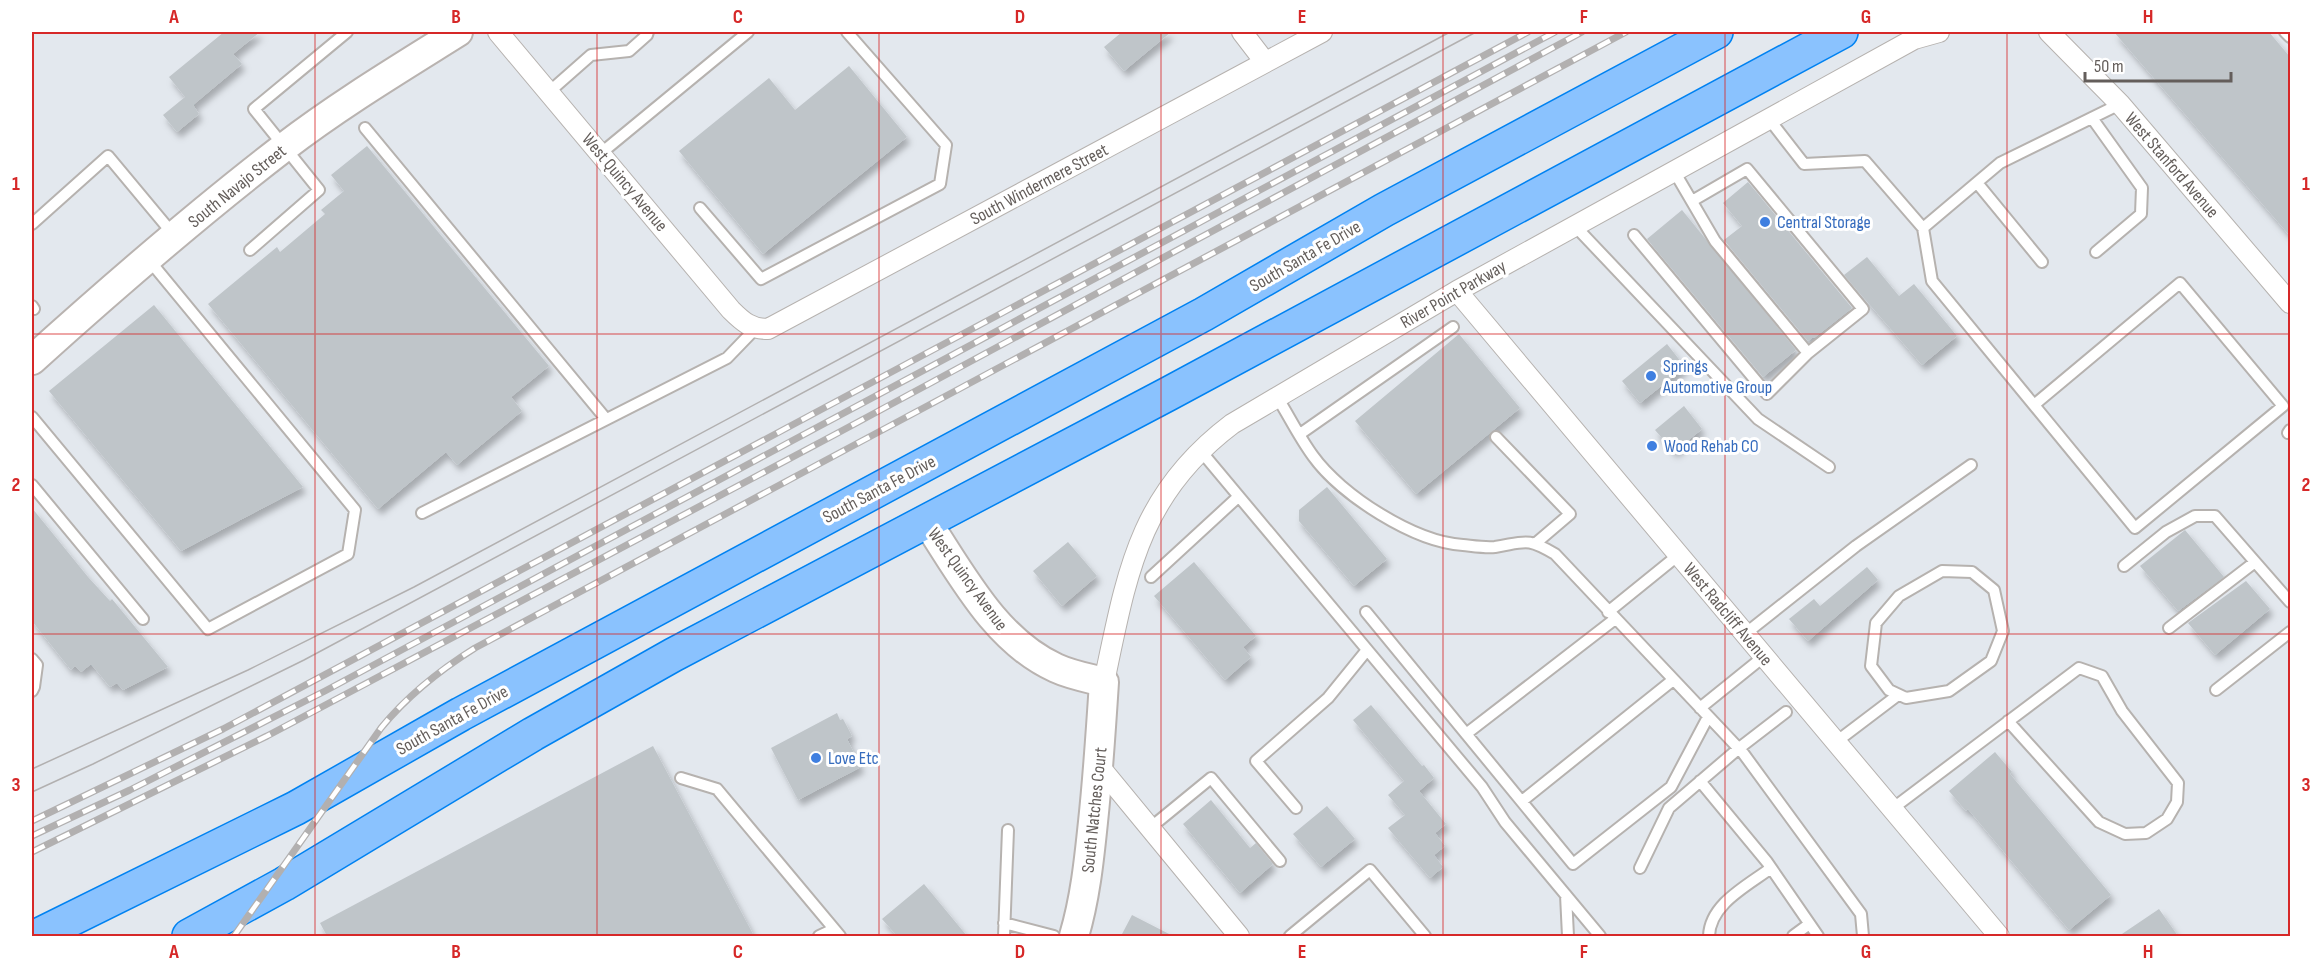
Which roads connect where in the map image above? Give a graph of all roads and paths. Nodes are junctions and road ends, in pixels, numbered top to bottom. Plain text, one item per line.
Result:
1 (347, 32) edge
2 (458, 32) edge
3 (498, 32) edge
4 (648, 32) edge
5 (748, 32) edge
6 (847, 32) edge
7 (1242, 32) edge
8 (1322, 32) edge
9 (1716, 32) edge
10 (1841, 32) edge
11 (1940, 32) edge
12 (2049, 32) edge
13 (2285, 32) edge
14 (2290, 37) edge
15 (1265, 62) junction
16 (549, 92) junction
17 (2120, 104) junction
18 (2092, 118) junction
19 (1769, 119) junction
20 (365, 128) dead end
21 (284, 148) junction
22 (600, 154) junction
23 (1674, 171) junction
24 (1978, 183) junction
25 (1692, 201) junction
26 (700, 208) dead end
27 (32, 224) edge
28 (1575, 226) junction
29 (1923, 228) junction
30 (1634, 235) dead end
31 (175, 236) junction
32 (250, 250) dead end
33 (2096, 252) dead end
34 (148, 259) junction
35 (2042, 262) dead end
36 (1457, 291) junction
37 (2290, 303) edge
38 (1453, 327) dead end
39 (755, 329) junction
40 (1808, 353) junction
41 (32, 360) edge
42 (1278, 396) junction
43 (2034, 405) junction
44 (32, 417) edge
45 (606, 419) junction
46 (1300, 435) junction
47 (1496, 437) dead end
48 (1200, 450) junction
49 (1971, 465) dead end
50 (1829, 467) dead end
51 (32, 484) edge
52 (1238, 497) junction
53 (422, 513) dead end
54 (927, 522) junction
55 (1536, 543) junction
56 (1671, 561) dead end
57 (2255, 562) junction
58 (2124, 566) dead end
59 (1151, 577) dead end
60 (2290, 602) edge
61 (1366, 612) dead end
62 (1611, 615) junction
63 (143, 619) dead end
64 (2169, 628) dead end
65 (2290, 632) edge
66 (1745, 634) junction
67 (1367, 650) junction
68 (32, 659) edge
69 (1757, 662) dead end
70 (1673, 680) junction
71 (1104, 682) junction
72 (2216, 690) dead end
73 (32, 691) edge
74 (1898, 695) junction
75 (1704, 712) junction
76 (1786, 712) dead end
77 (2008, 721) junction
78 (1466, 734) junction
79 (1836, 742) junction
80 (1738, 749) junction
81 (1099, 766) junction
82 (681, 778) dead end
83 (1700, 781) junction
84 (1522, 801) junction
85 (1296, 808) dead end
86 (1892, 809) junction
87 (1150, 828) junction
88 (1008, 831) dead end
89 (1280, 861) dead end
90 (1640, 868) dead end
91 (1771, 868) junction
92 (1566, 895) junction
93 (1004, 922) junction
94 (1808, 925) junction
95 (837, 933) edge
96 (37, 936) edge
97 (189, 936) edge
98 (819, 936) edge
99 (1004, 936) edge
100 (1054, 936) edge
101 (1074, 936) edge
102 (1237, 936) edge
103 (1290, 936) edge
104 (1425, 936) edge
105 (1568, 936) edge
106 (1600, 936) edge
107 (1709, 936) edge
108 (1793, 936) edge
109 (1818, 936) edge
110 (1863, 936) edge
111 (1999, 936) edge

1 - 21 lane
2 - 21 street, South Navajo Street
3 - 16 street, West Quincy Avenue
4 - 16 lane
5 - 22 lane
6 - 26 lane
7 - 15 street
8 - 15 street, South Windermere Street
9 - 96 highway, South Santa Fe Drive
10 - 54 highway
11 - 19 street, River Point Parkway
12 - 17 street, West Stanford Avenue
13 - 14 lane
15 - 39 street, South Windermere Street
16 - 22 street, West Quincy Avenue
17 - 18 lane
17 - 37 street, West Stanford Avenue
18 - 24 lane
18 - 33 lane
19 - 23 street, River Point Parkway
19 - 29 lane
20 - 45 lane
21 - 31 street, South Navajo Street
21 - 32 lane
22 - 39 street, West Quincy Avenue
23 - 25 lane
23 - 28 street, River Point Parkway
24 - 29 lane
24 - 35 lane
25 - 40 lane
25 - 40 lane
27 - 31 lane
28 - 36 street, River Point Parkway
28 - 50 lane
29 - 43 lane
30 - 40 lane
31 - 34 street, South Navajo Street
34 - 41 street, South Navajo Street
34 - 44 lane
36 - 42 street, River Point Parkway
36 - 66 street, West Radcliff Avenue
38 - 46 lane
39 - 45 lane
42 - 46 lane
42 - 48 street, River Point Parkway
43 - 43 lane
45 - 53 lane
46 - 55 lane
47 - 55 lane
48 - 52 lane
48 - 71 street, River Point Parkway
49 - 66 lane
51 - 63 lane
52 - 59 lane
52 - 67 lane
54 - 71 street, West Quincy Avenue
54 - 97 highway
55 - 62 lane
56 - 62 lane
57 - 58 lane
57 - 60 lane
57 - 64 lane
61 - 78 lane
62 - 70 lane
62 - 78 lane
65 - 72 lane
66 - 79 street, West Radcliff Avenue
67 - 85 lane
67 - 92 lane
68 - 73 lane
69 - 75 lane
70 - 75 lane
70 - 84 lane
71 - 81 street, South Natches Court
74 - 74 lane
74 - 79 lane
75 - 80 lane
75 - 84 lane
76 - 80 lane
77 - 77 lane
77 - 86 lane
78 - 84 lane
79 - 86 street, West Radcliff Avenue
80 - 83 lane
80 - 110 lane
81 - 87 street
81 - 101 street, South Natches Court
82 - 95 lane
83 - 90 lane
83 - 91 lane
86 - 111 street, West Radcliff Avenue
87 - 89 lane
87 - 102 street
88 - 93 lane
91 - 94 lane
91 - 107 lane
92 - 105 lane
92 - 106 lane
93 - 99 lane
93 - 100 lane
94 - 108 lane
94 - 109 lane
95 - 98 lane
103 - 104 lane

